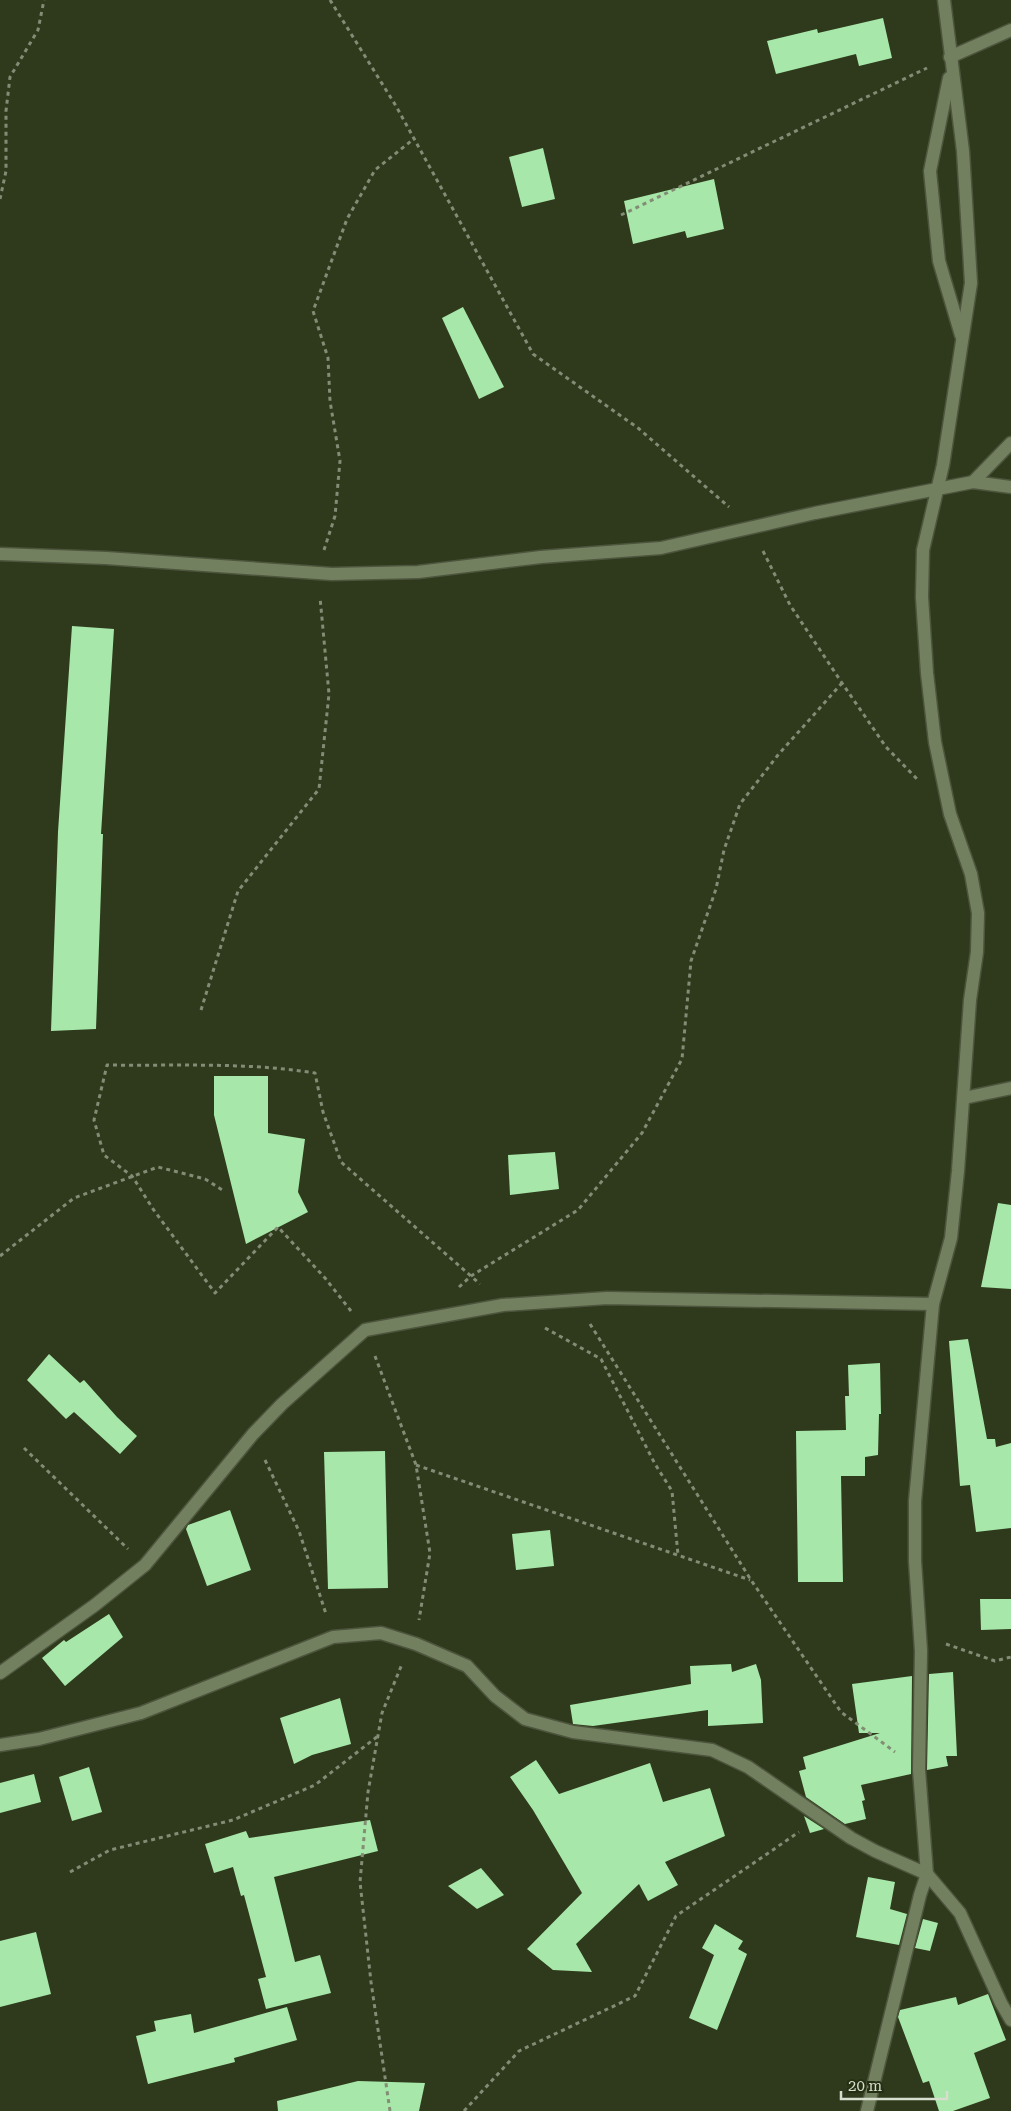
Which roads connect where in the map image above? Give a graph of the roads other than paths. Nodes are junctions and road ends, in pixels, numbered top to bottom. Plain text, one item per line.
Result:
1 (944, 0) edge
2 (1011, 30) edge
3 (951, 62) junction
4 (962, 340) junction
5 (1011, 443) edge
6 (973, 482) junction
7 (939, 488) junction
8 (1011, 488) edge
9 (0, 554) edge
10 (1011, 1088) edge
11 (964, 1098) junction
12 (933, 1304) junction
13 (0, 1673) edge
14 (0, 1745) edge
15 (927, 1874) junction
16 (1011, 2020) edge
17 (868, 2111) edge

1 - 3 street
2 - 3 street
3 - 4 street
3 - 4 street
4 - 7 street
5 - 6 street
6 - 7 street
6 - 8 street
7 - 9 street
7 - 11 street
10 - 11 street
11 - 12 street
12 - 13 street
12 - 15 street
14 - 15 street
15 - 16 street
15 - 17 street

